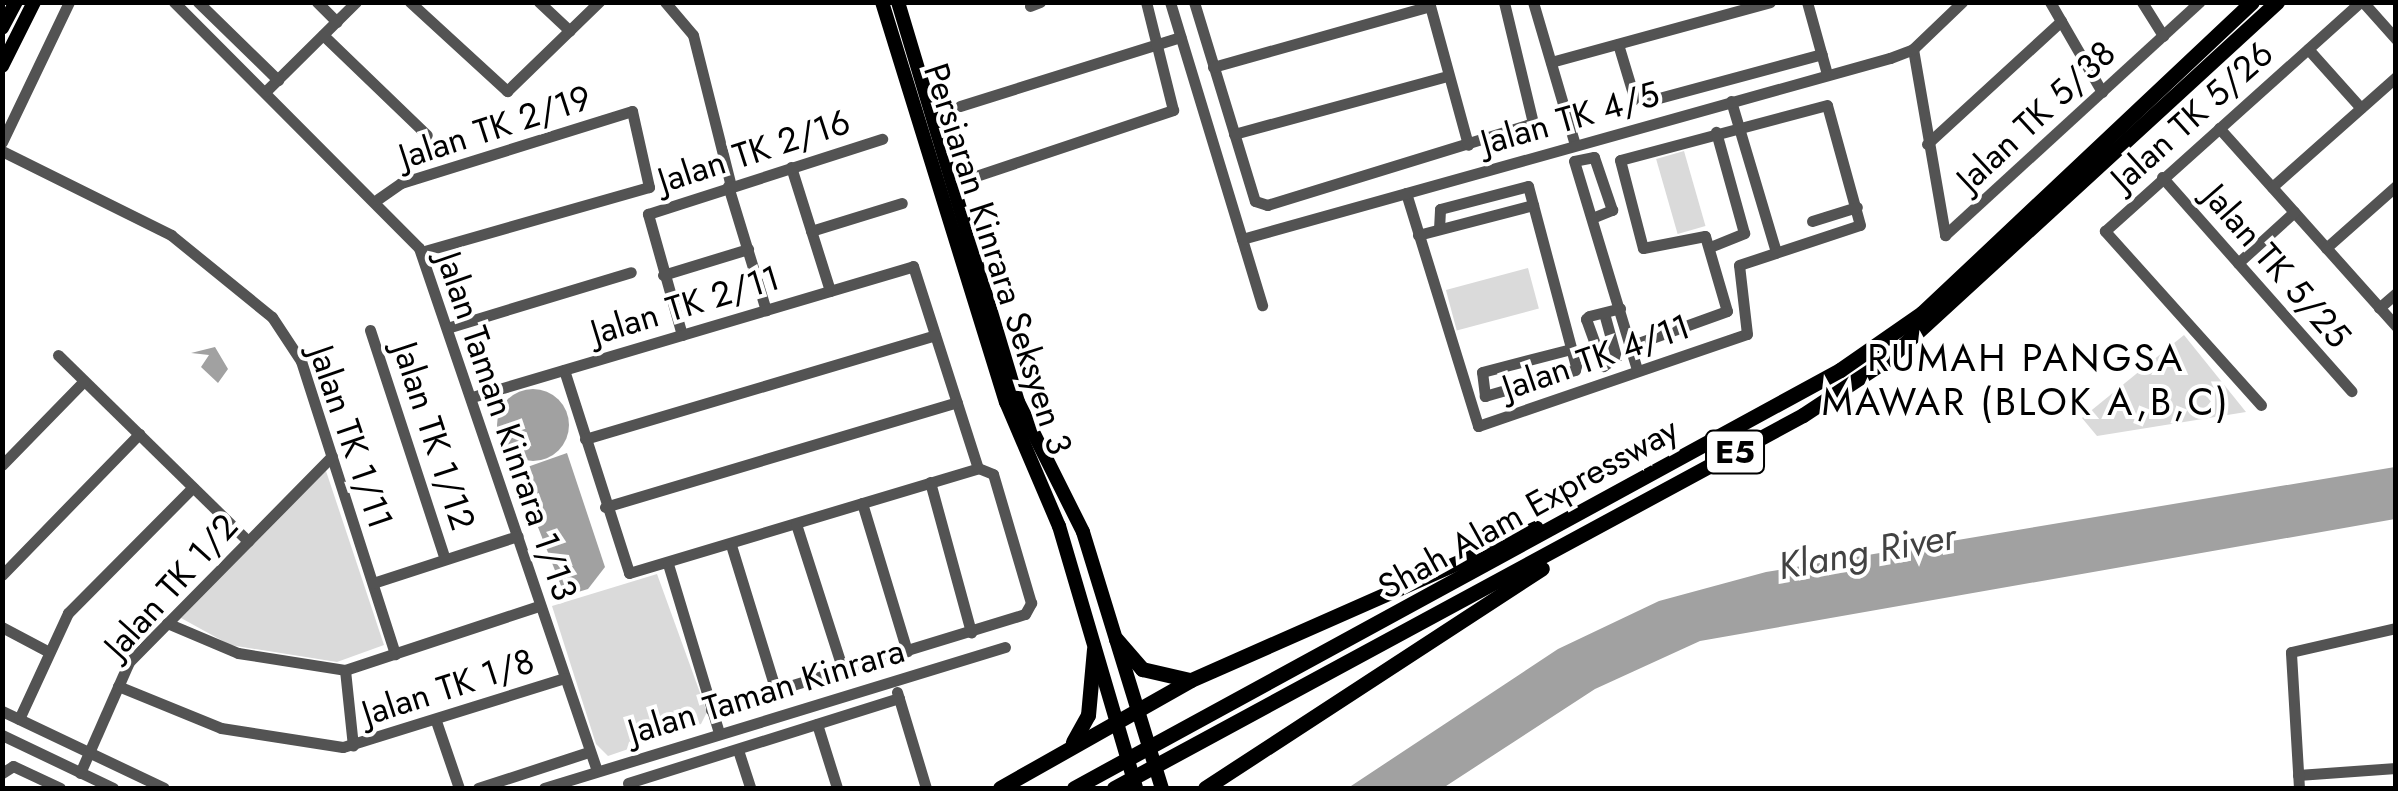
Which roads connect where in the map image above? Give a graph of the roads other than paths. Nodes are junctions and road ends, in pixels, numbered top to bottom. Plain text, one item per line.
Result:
1 (8, 2) edge
2 (16, 2) edge
3 (30, 2) edge
4 (69, 2) edge
5 (174, 2) edge
6 (198, 2) edge
7 (317, 2) edge
8 (356, 2) edge
9 (410, 2) edge
10 (539, 2) edge
11 (599, 2) edge
12 (665, 2) edge
13 (884, 2) edge
14 (898, 2) edge
15 (1146, 2) edge
16 (1194, 2) edge
17 (1504, 2) edge
18 (1533, 2) edge
19 (1770, 2) edge
20 (1807, 2) edge
21 (1962, 2) edge
22 (2050, 2) edge
23 (2142, 2) edge
24 (2199, 2) edge
25 (2252, 2) edge
26 (2277, 2) edge
27 (2362, 2) edge
28 (2386, 2) edge
29 (1174, 4) edge
30 (1429, 4) edge
31 (2, 8) edge
32 (2373, 14) junction
33 (2061, 21) junction
34 (337, 22) junction
35 (2, 28) edge
36 (570, 31) junction
37 (323, 36) junction
38 (2162, 36) junction
39 (1180, 37) junction
40 (2396, 39) edge
41 (2, 44) edge
42 (1158, 44) junction
43 (1618, 44) junction
44 (2308, 48) junction
45 (1913, 50) junction
46 (1822, 54) junction
47 (1550, 62) junction
48 (2, 66) edge
49 (1213, 66) junction
50 (1827, 74) junction
51 (1448, 76) junction
52 (2396, 77) edge
53 (278, 80) junction
54 (266, 90) junction
55 (2102, 92) junction
56 (1732, 101) junction
57 (960, 106) dead end
58 (2361, 108) junction
59 (1739, 126) junction
60 (2219, 128) junction
61 (1716, 132) junction
62 (1234, 134) junction
63 (427, 135) dead end
64 (882, 139) dead end
65 (2, 142) edge
66 (1927, 144) junction
67 (1468, 145) junction
68 (1576, 145) junction
69 (2, 151) edge
70 (792, 167) junction
71 (976, 176) dead end
72 (2162, 177) junction
73 (730, 186) junction
74 (2396, 186) edge
75 (2272, 187) junction
76 (1406, 193) junction
77 (378, 200) junction
78 (902, 203) dead end
79 (1533, 204) junction
80 (1857, 207) junction
81 (2294, 212) junction
82 (1592, 218) junction
83 (1812, 222) dead end
84 (1439, 229) junction
85 (811, 231) junction
86 (1418, 235) junction
87 (1242, 240) junction
88 (748, 248) junction
89 (1710, 248) junction
90 (2326, 248) junction
91 (421, 252) junction
92 (1776, 252) junction
93 (2238, 263) junction
94 (632, 272) dead end
95 (663, 274) junction
96 (830, 291) junction
97 (2396, 293) edge
98 (1262, 306) dead end
99 (1620, 308) junction
100 (2379, 308) junction
101 (766, 310) junction
102 (1604, 312) dead end
103 (2396, 326) edge
104 (447, 328) junction
105 (370, 330) dead end
106 (1687, 330) junction
107 (682, 335) junction
108 (935, 335) junction
109 (1630, 346) junction
110 (1571, 349) junction
111 (1694, 352) junction
112 (58, 355) dead end
113 (564, 370) junction
114 (1638, 370) junction
115 (84, 381) junction
116 (2351, 391) dead end
117 (472, 397) junction
118 (956, 402) junction
119 (2261, 405) dead end
120 (139, 434) junction
121 (584, 439) junction
122 (1701, 448) junction
123 (332, 456) junction
124 (2, 465) edge
125 (978, 468) junction
126 (930, 482) junction
127 (193, 487) junction
128 (862, 504) junction
129 (1637, 506) junction
130 (605, 507) junction
131 (796, 524) junction
132 (518, 536) junction
133 (248, 540) junction
134 (731, 545) junction
135 (446, 559) junction
136 (668, 564) junction
137 (2, 575) edge
138 (372, 583) junction
139 (539, 606) junction
140 (168, 623) junction
141 (2, 627) edge
142 (2396, 628) edge
143 (971, 632) junction
144 (1116, 639) junction
145 (1005, 647) dead end
146 (1094, 649) junction
147 (907, 651) junction
148 (49, 652) junction
149 (396, 654) junction
150 (345, 670) junction
151 (843, 670) junction
152 (564, 678) junction
153 (1191, 680) junction
154 (894, 681) junction
155 (118, 686) junction
156 (776, 691) junction
157 (899, 698) junction
158 (1137, 708) junction
159 (711, 710) junction
160 (2, 711) edge
161 (19, 719) junction
162 (1116, 719) junction
163 (436, 721) junction
164 (817, 724) junction
165 (719, 733) junction
166 (3, 736) edge
167 (1073, 742) junction
168 (353, 746) junction
169 (738, 750) junction
170 (89, 752) junction
171 (589, 752) junction
172 (2396, 768) edge
173 (597, 772) junction
174 (2, 773) edge
175 (80, 773) junction
176 (2298, 774) junction
177 (628, 783) dead end
178 (60, 788) edge
179 (113, 788) edge
180 (164, 788) edge
181 (459, 788) edge
182 (478, 788) edge
183 (544, 788) edge
184 (750, 788) edge
185 (837, 788) edge
186 (926, 788) edge
187 (1000, 788) edge
188 (1074, 788) edge
189 (1114, 788) edge
190 (1136, 788) edge
191 (1162, 788) edge
192 (1206, 788) edge
193 (2299, 788) edge

1 - 31 main road
2 - 35 main road
3 - 41 main road
3 - 48 main road
4 - 65 street
5 - 54 street, Jalan Taman Kinrara 1/13
6 - 53 street
7 - 34 street
8 - 34 street
9 - 36 street
10 - 36 street
11 - 36 street
12 - 73 street
13 - 146 main road, Persiaran Kinrara Seksyen 3
14 - 144 main road, Persiaran Kinrara Seksyen 3
15 - 42 street
16 - 49 street
17 - 67 street
18 - 47 street
19 - 43 street
20 - 46 street
21 - 45 street
22 - 33 street
23 - 38 street
24 - 38 street, Jalan TK 5/38
25 - 122 highway, Shah Alam Expressway / E5
26 - 129 highway, Shah Alam Expressway / E5
27 - 32 street
27 - 44 street, Jalan TK 5/26
28 - 32 street
29 - 39 street
30 - 49 street
30 - 51 street
32 - 40 street
33 - 55 street
33 - 66 street
34 - 37 street
37 - 53 street
37 - 63 street
38 - 55 street, Jalan TK 5/38
39 - 42 street
39 - 87 street
42 - 57 street
42 - 71 street
43 - 46 street
43 - 47 street
44 - 58 street
44 - 60 street, Jalan TK 5/26
45 - 50 street, Jalan TK 4/5
45 - 66 street
46 - 50 street
47 - 68 street
49 - 62 street
50 - 56 street, Jalan TK 4/5
51 - 62 street
51 - 67 street
52 - 58 street
53 - 54 street
54 - 77 street, Jalan Taman Kinrara 1/13
55 - 66 street, Jalan TK 5/38
56 - 59 street
56 - 68 street, Jalan TK 4/5
58 - 75 street
59 - 61 street
59 - 80 street
59 - 92 street
60 - 72 street, Jalan TK 5/26
60 - 75 street
61 - 89 street
61 - 89 street
62 - 67 street
64 - 70 street, Jalan TK 2/16
68 - 76 street, Jalan TK 4/5
69 - 123 street, Jalan TK 1/11
70 - 73 street, Jalan TK 2/16
70 - 85 street
72 - 93 street, Jalan TK 5/25
72 - 119 street, Jalan TK 5/26
73 - 88 street
73 - 95 street, Jalan TK 2/16
74 - 90 street
75 - 81 street
76 - 86 street, Jalan TK 4/11
76 - 87 street, Jalan TK 4/5
77 - 91 street, Jalan Taman Kinrara 1/13
77 - 91 street, Jalan TK 2/19
78 - 85 street
79 - 84 street
79 - 84 street
79 - 110 street
80 - 83 street
80 - 92 street
81 - 90 street
81 - 93 street
82 - 82 street
82 - 99 street
84 - 86 street
85 - 96 street
86 - 114 street, Jalan TK 4/11
87 - 98 street
88 - 95 street
88 - 101 street
89 - 106 street
90 - 100 street
91 - 104 street, Jalan Taman Kinrara 1/13
92 - 111 street, Jalan TK 4/11
93 - 116 street, Jalan TK 5/25
94 - 104 street
95 - 107 street, Jalan TK 2/16
96 - 101 street, Jalan TK 2/11
96 - 108 street, Jalan TK 2/11
97 - 100 street
99 - 102 street
99 - 109 street
100 - 103 street
101 - 107 street, Jalan TK 2/11
104 - 117 street, Jalan Taman Kinrara 1/13
105 - 135 street, Jalan TK 1/12
106 - 109 street
106 - 111 street
107 - 113 street, Jalan TK 2/11
108 - 118 street
108 - 121 street
109 - 114 street
110 - 110 street
111 - 114 street, Jalan TK 4/11
112 - 115 street
113 - 117 street, Jalan TK 2/11
113 - 121 street
115 - 120 street
115 - 124 street
117 - 132 street, Jalan Taman Kinrara 1/13
118 - 125 street
118 - 130 street
120 - 127 street
120 - 137 street
121 - 130 street
122 - 153 highway
122 - 188 highway, Shah Alam Expressway / E5
123 - 133 street, Jalan TK 1/2
123 - 138 street, Jalan TK 1/11
125 - 126 street
125 - 143 street
126 - 128 street
126 - 143 street
127 - 133 street
127 - 148 street
128 - 131 street
128 - 147 street
129 - 189 highway, Shah Alam Expressway / E5
129 - 192 highway
130 - 136 street
131 - 134 street
131 - 151 street
132 - 135 street
132 - 139 street, Jalan Taman Kinrara 1/13
133 - 140 street, Jalan TK 1/2
134 - 136 street
134 - 156 street
135 - 138 street
136 - 159 street
138 - 149 street, Jalan TK 1/11
139 - 149 street
139 - 152 street, Jalan Taman Kinrara 1/13
140 - 150 street
140 - 155 street, Jalan TK 1/2
141 - 148 street
142 - 176 street
143 - 147 street
144 - 153 highway
144 - 158 main road, Persiaran Kinrara Seksyen 3
145 - 154 street, Jalan Taman Kinrara
146 - 162 main road, Persiaran Kinrara Seksyen 3
146 - 167 highway
147 - 151 street
148 - 161 street
149 - 150 street
150 - 168 street
151 - 156 street
152 - 163 street, Jalan TK 1/8
152 - 171 street, Jalan Taman Kinrara 1/13
153 - 158 highway
154 - 157 street
154 - 165 street, Jalan Taman Kinrara
155 - 168 street, Jalan TK 1/8
155 - 170 street, Jalan TK 1/2
156 - 159 street
157 - 164 street
157 - 186 street
158 - 162 highway
158 - 191 main road, Persiaran Kinrara Seksyen 3
159 - 165 street
160 - 161 street
161 - 170 street
162 - 167 highway
162 - 190 main road, Persiaran Kinrara Seksyen 3
163 - 168 street, Jalan TK 1/8
163 - 181 street
164 - 169 street
164 - 185 street
165 - 173 street, Jalan Taman Kinrara
166 - 175 street
167 - 187 highway
169 - 177 street
169 - 184 street
170 - 175 street, Jalan TK 1/2
170 - 180 street
171 - 173 street, Jalan Taman Kinrara 1/13
171 - 182 street
172 - 176 street
173 - 183 street, Jalan Taman Kinrara
174 - 178 street
175 - 179 street
176 - 193 street

